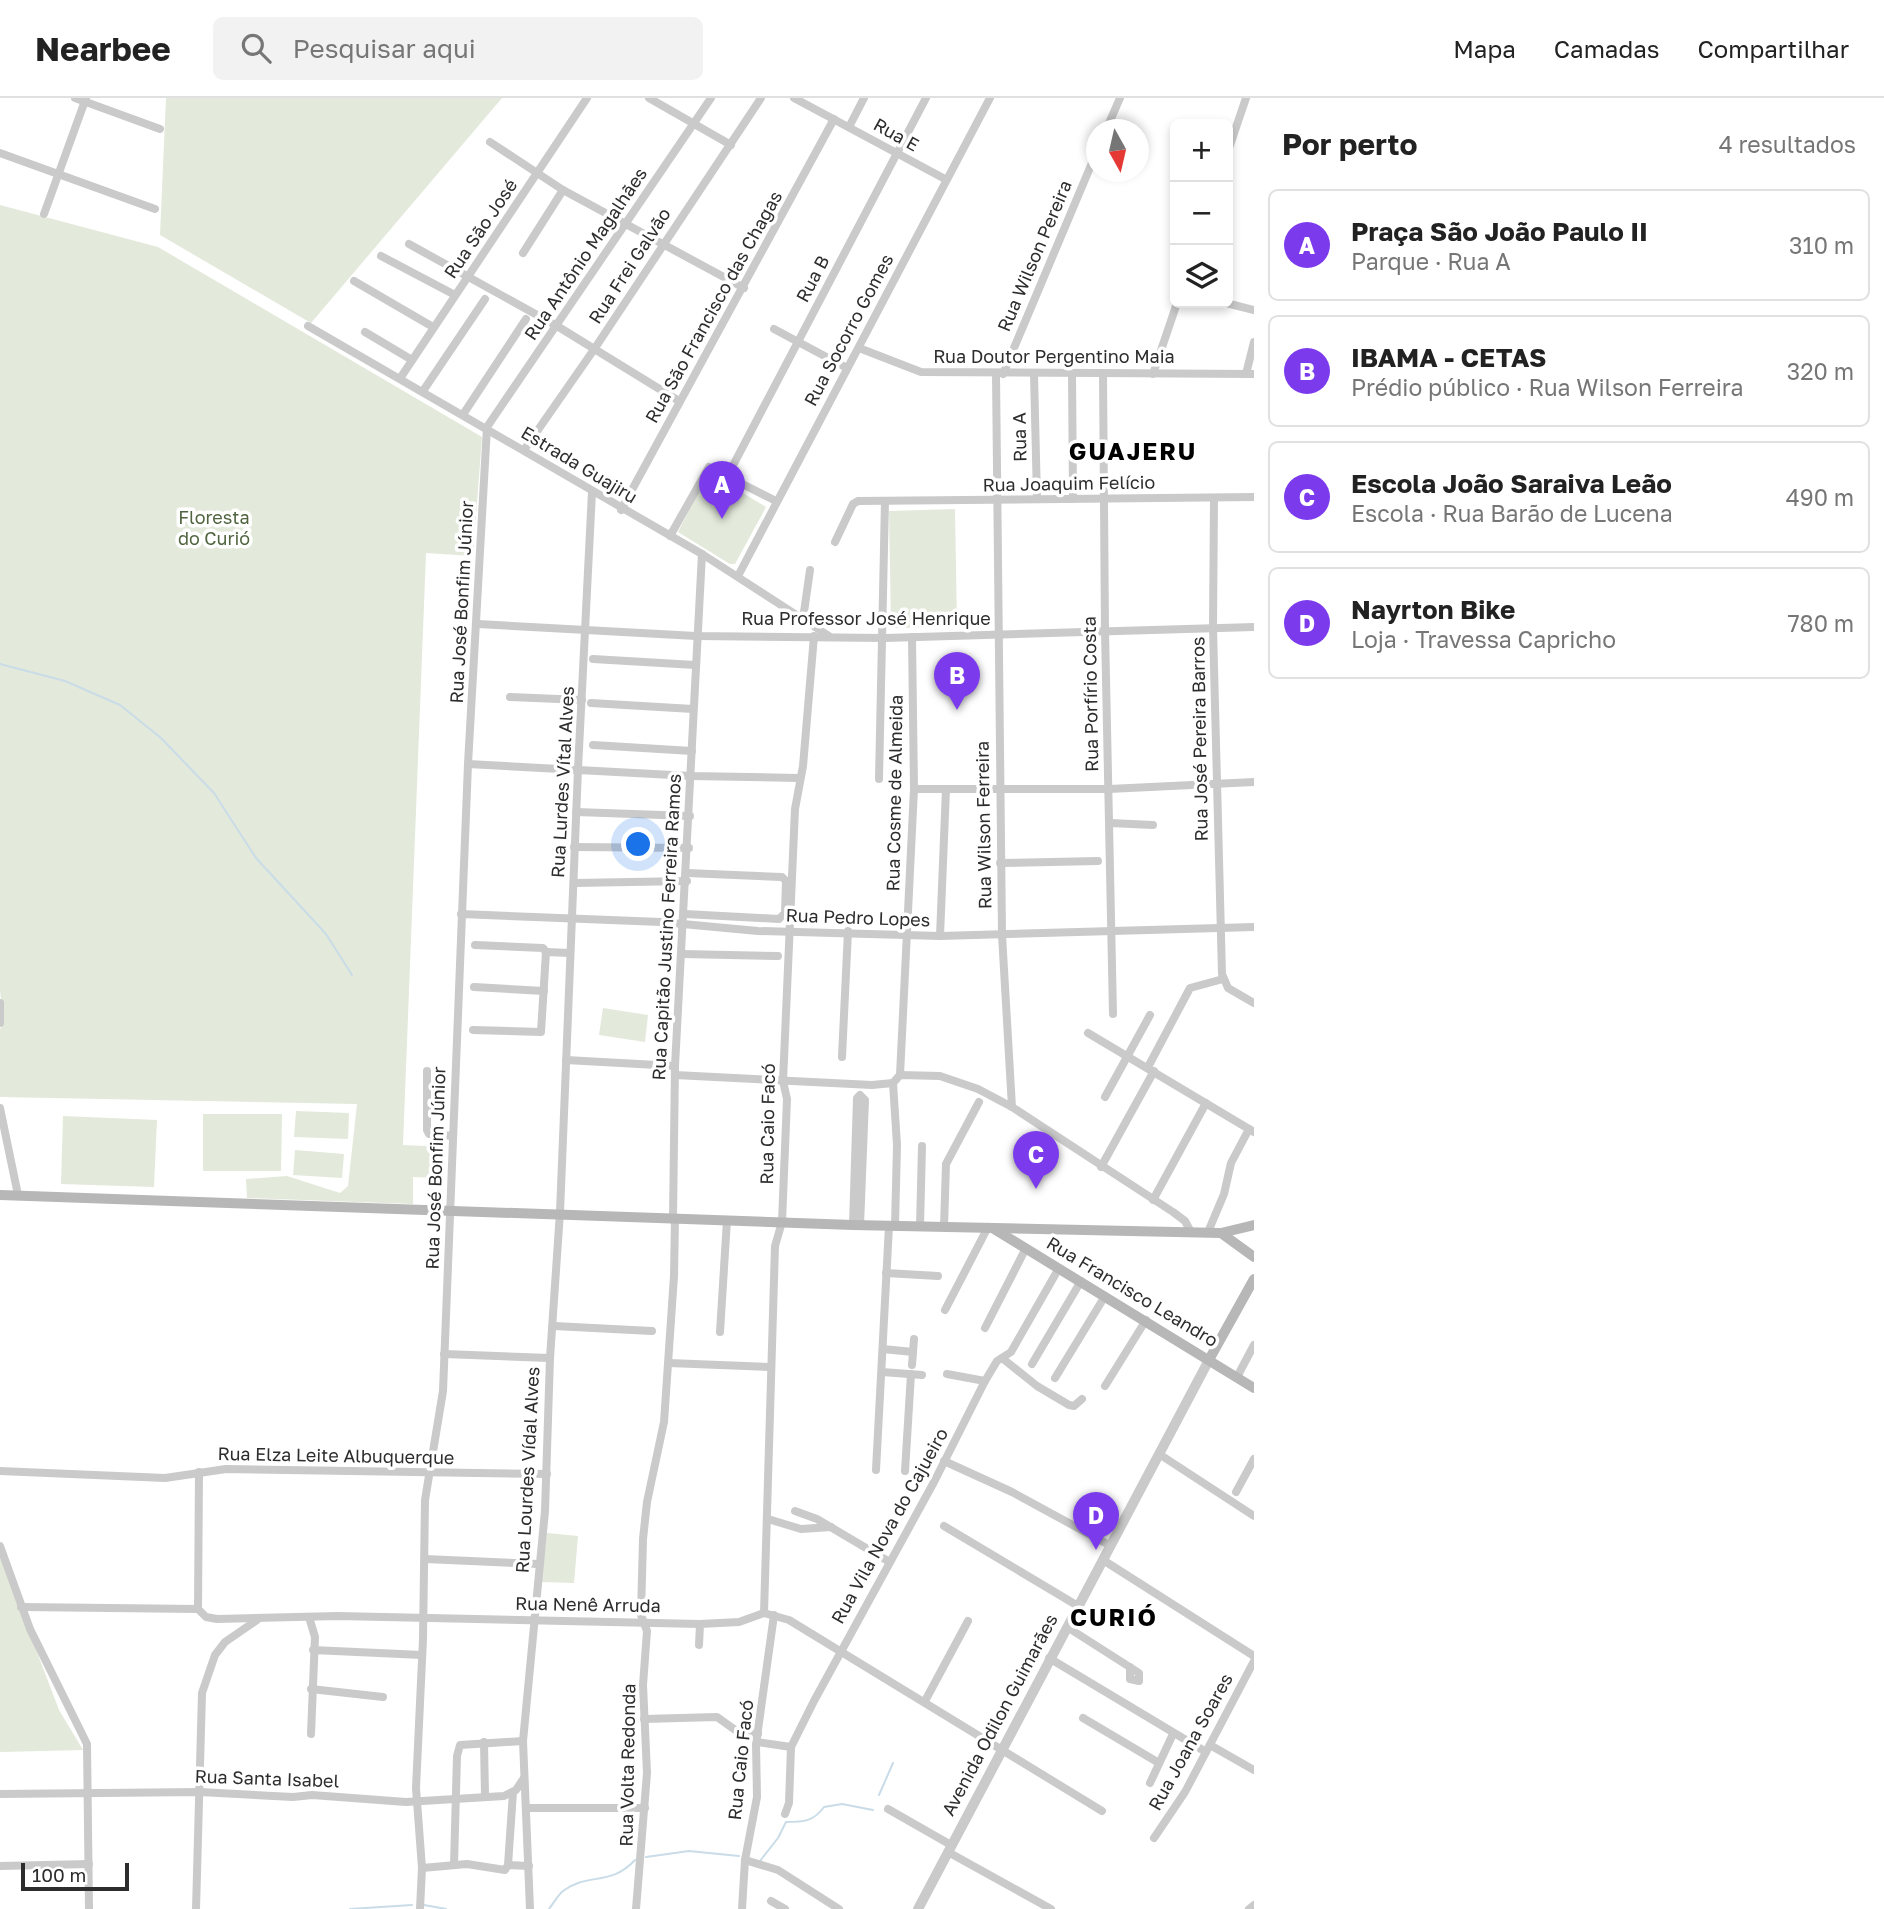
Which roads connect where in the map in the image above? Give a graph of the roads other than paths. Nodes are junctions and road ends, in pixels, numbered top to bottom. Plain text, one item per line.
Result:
1 (75, 98) edge
2 (587, 98) edge
3 (649, 98) edge
4 (710, 98) edge
5 (761, 98) edge
6 (864, 98) edge
7 (926, 98) edge
8 (990, 98) edge
9 (1120, 98) edge
10 (1246, 98) edge
11 (798, 99) edge
12 (86, 100) edge
13 (834, 119) junction
14 (1111, 119) edge
15 (695, 122) junction
16 (849, 127) junction
17 (160, 129) dead end
18 (1233, 136) edge
19 (490, 142) dead end
20 (731, 145) junction
21 (0, 152) edge
22 (897, 154) junction
23 (538, 172) junction
24 (59, 174) junction
25 (1086, 176) edge
26 (945, 179) junction
27 (564, 190) junction
28 (155, 209) dead end
29 (44, 214) dead end
30 (625, 224) junction
31 (663, 243) junction
32 (409, 244) dead end
33 (523, 253) dead end
34 (381, 256) dead end
35 (465, 276) junction
36 (354, 281) dead end
37 (744, 289) junction
38 (455, 295) junction
39 (485, 299) dead end
40 (1233, 305) edge
41 (1175, 308) edge
42 (1254, 310) edge
43 (526, 319) dead end
44 (308, 326) dead end
45 (558, 326) junction
46 (433, 327) junction
47 (774, 329) dead end
48 (365, 332) dead end
49 (797, 341) junction
50 (1254, 342) edge
51 (595, 348) junction
52 (859, 348) junction
53 (412, 360) junction
54 (847, 368) junction
55 (1072, 373) junction
56 (999, 374) junction
57 (1034, 374) junction
58 (1103, 374) junction
59 (1153, 374) junction
60 (1250, 374) edge
61 (401, 377) junction
62 (423, 391) junction
63 (679, 401) junction
64 (464, 413) junction
65 (487, 427) junction
66 (524, 450) junction
67 (728, 475) junction
68 (593, 492) junction
69 (1254, 497) edge
70 (1214, 498) junction
71 (1037, 499) junction
72 (1073, 499) junction
73 (1105, 499) junction
74 (776, 501) junction
75 (885, 501) junction
76 (999, 501) junction
77 (621, 510) junction
78 (670, 536) junction
79 (835, 542) dead end
80 (702, 554) junction
81 (810, 570) dead end
82 (738, 576) junction
83 (803, 620) junction
84 (478, 624) junction
85 (1254, 627) edge
86 (1213, 628) junction
87 (586, 629) junction
88 (1105, 631) junction
89 (998, 634) junction
90 (696, 636) junction
91 (814, 636) junction
92 (829, 636) junction
93 (912, 637) junction
94 (885, 638) junction
95 (593, 659) dead end
96 (695, 665) junction
97 (510, 697) dead end
98 (587, 701) junction
99 (693, 709) junction
100 (593, 745) dead end
101 (692, 751) junction
102 (468, 764) junction
103 (578, 769) junction
104 (691, 776) junction
105 (799, 778) junction
106 (879, 779) dead end
107 (1254, 782) edge
108 (1217, 784) junction
109 (914, 789) junction
110 (946, 789) junction
111 (1109, 789) junction
112 (999, 791) junction
113 (576, 812) junction
114 (690, 816) junction
115 (1110, 823) junction
116 (1153, 825) dead end
117 (574, 847) junction
118 (689, 848) junction
119 (1098, 861) dead end
120 (1000, 863) junction
121 (687, 877) junction
122 (574, 883) junction
123 (461, 914) junction
124 (685, 914) junction
125 (571, 918) junction
126 (684, 925) junction
127 (1254, 927) edge
128 (1220, 929) junction
129 (789, 930) junction
130 (848, 931) junction
131 (1113, 932) junction
132 (908, 934) junction
133 (1002, 935) junction
134 (940, 936) junction
135 (475, 945) dead end
136 (546, 952) junction
137 (570, 953) junction
138 (682, 954) junction
139 (778, 956) dead end
140 (1223, 979) junction
141 (474, 987) dead end
142 (544, 990) junction
143 (0, 1003) edge
144 (1254, 1003) edge
145 (1113, 1014) dead end
146 (1150, 1015) dead end
147 (0, 1023) edge
148 (473, 1030) dead end
149 (1088, 1033) dead end
150 (1128, 1055) junction
151 (842, 1057) dead end
152 (566, 1059) junction
153 (1151, 1069) junction
154 (675, 1070) junction
155 (427, 1071) dead end
156 (566, 1074) joint
157 (900, 1075) junction
158 (783, 1081) junction
159 (893, 1083) junction
160 (1105, 1097) dead end
161 (979, 1102) dead end
162 (1206, 1103) junction
163 (1012, 1107) junction
164 (0, 1108) edge
165 (1251, 1131) edge
166 (453, 1136) junction
167 (922, 1146) dead end
168 (1101, 1167) junction
169 (858, 1170) junction
170 (0, 1195) edge
171 (18, 1195) junction
172 (1153, 1200) junction
173 (451, 1209) junction
174 (560, 1212) junction
175 (674, 1218) junction
176 (727, 1220) junction
177 (782, 1222) junction
178 (856, 1225) junction
179 (1254, 1225) edge
180 (892, 1226) junction
181 (919, 1227) junction
182 (944, 1227) junction
183 (989, 1227) junction
184 (1028, 1229) junction
185 (1191, 1232) junction
186 (1208, 1232) junction
187 (1221, 1233) junction
188 (1022, 1246) junction
189 (1254, 1257) edge
190 (1059, 1268) junction
191 (886, 1273) junction
192 (937, 1276) dead end
193 (1254, 1279) edge
194 (1081, 1281) junction
195 (1105, 1296) junction
196 (945, 1310) dead end
197 (1146, 1320) junction
198 (554, 1326) junction
199 (985, 1328) dead end
200 (652, 1331) dead end
201 (720, 1332) dead end
202 (914, 1339) dead end
203 (1254, 1345) edge
204 (883, 1349) junction
205 (913, 1352) junction
206 (444, 1354) junction
207 (550, 1358) junction
208 (1002, 1359) junction
209 (1210, 1359) junction
210 (669, 1363) junction
211 (1032, 1364) dead end
212 (771, 1367) junction
213 (911, 1369) junction
214 (881, 1372) junction
215 (947, 1374) dead end
216 (922, 1375) dead end
217 (1237, 1377) junction
218 (1055, 1378) dead end
219 (985, 1381) junction
220 (1105, 1386) dead end
221 (1254, 1388) edge
222 (1082, 1399) dead end
223 (1159, 1454) junction
224 (1254, 1459) edge
225 (944, 1461) junction
226 (876, 1470) dead end
227 (0, 1471) edge
228 (905, 1471) dead end
229 (199, 1472) junction
230 (431, 1472) junction
231 (547, 1474) junction
232 (1236, 1492) dead end
233 (795, 1511) dead end
234 (1254, 1516) edge
235 (768, 1519) junction
236 (944, 1526) dead end
237 (831, 1527) junction
238 (0, 1546) edge
239 (1111, 1546) junction
240 (425, 1559) junction
241 (1103, 1560) junction
242 (888, 1562) junction
243 (539, 1564) junction
244 (1078, 1606) junction
245 (21, 1607) junction
246 (198, 1609) junction
247 (764, 1613) junction
248 (774, 1615) junction
249 (309, 1617) junction
250 (423, 1617) junction
251 (259, 1619) junction
252 (533, 1619) junction
253 (645, 1621) junction
254 (968, 1621) dead end
255 (700, 1623) junction
256 (1067, 1627) junction
257 (699, 1645) dead end
258 (313, 1650) junction
259 (840, 1650) junction
260 (422, 1655) junction
261 (1049, 1658) junction
262 (1254, 1658) edge
263 (1130, 1667) dead end
264 (311, 1689) junction
265 (383, 1697) dead end
266 (925, 1702) junction
267 (1083, 1718) dead end
268 (644, 1719) junction
269 (311, 1734) dead end
270 (1173, 1734) junction
271 (757, 1738) junction
272 (523, 1741) junction
273 (484, 1742) junction
274 (792, 1748) junction
275 (1002, 1749) junction
276 (1208, 1749) junction
277 (1159, 1763) junction
278 (1254, 1770) edge
279 (524, 1778) junction
280 (1150, 1783) dead end
281 (89, 1791) junction
282 (200, 1792) junction
283 (513, 1792) junction
284 (0, 1794) edge
285 (485, 1796) junction
286 (456, 1799) junction
287 (418, 1802) junction
288 (527, 1808) junction
289 (645, 1808) junction
290 (888, 1809) dead end
291 (1102, 1811) dead end
292 (785, 1814) dead end
293 (1154, 1838) dead end
294 (950, 1848) junction
295 (745, 1860) junction
296 (89, 1864) junction
297 (454, 1865) junction
298 (508, 1865) junction
299 (0, 1866) edge
300 (529, 1866) junction
301 (422, 1868) junction
302 (771, 1902) dead end
303 (1254, 1905) edge
304 (89, 1909) edge
305 (196, 1909) edge
306 (420, 1909) edge
307 (530, 1909) edge
308 (636, 1909) edge
309 (742, 1909) edge
310 (785, 1909) edge
311 (839, 1909) edge
312 (918, 1909) edge
313 (1051, 1909) edge
314 (1249, 1909) edge

1 - 12 street
2 - 23 street, Rua São José
3 - 15 street
4 - 15 street, Rua Antônio Magalhães
5 - 20 street, Rua Frei Galvão
6 - 16 street
7 - 22 street, Rua B
8 - 26 street, Rua Socorro Gomes
9 - 14 street
10 - 18 street
11 - 13 street, Rua E
12 - 17 street
12 - 24 street
13 - 16 street, Rua E
13 - 37 street, Rua São Francisco das Chagas
15 - 20 street
15 - 30 street, Rua Antônio Magalhães
16 - 22 street, Rua E
19 - 23 street
20 - 31 street, Rua Frei Galvão
21 - 24 street
22 - 26 street, Rua E
22 - 49 street, Rua B
23 - 27 street
23 - 35 street, Rua São José
24 - 28 street
24 - 29 street
25 - 56 street, Rua Wilson Pereira
26 - 52 street, Rua Socorro Gomes
27 - 30 street
27 - 33 street
30 - 31 street
30 - 45 street, Rua Antônio Magalhães
31 - 37 street
31 - 51 street, Rua Frei Galvão
32 - 35 street
34 - 38 street
35 - 38 street, Rua São José
35 - 45 street
36 - 46 street
37 - 63 street, Rua São Francisco das Chagas
38 - 46 street, Rua São José
39 - 62 street
40 - 42 street
41 - 59 street
43 - 64 street
44 - 61 street, Estrada Guajiru
45 - 51 street
45 - 65 street, Rua Antônio Magalhães
46 - 53 street, Rua São José
47 - 49 street
48 - 53 street
49 - 54 street
49 - 67 street, Rua B
50 - 60 street
51 - 63 street
51 - 66 street, Rua Frei Galvão
52 - 54 street, Rua Socorro Gomes
52 - 56 street, Rua Doutor Pergentino Maia
53 - 61 street, Rua São José
54 - 74 street, Rua Socorro Gomes
55 - 57 street, Rua Doutor Pergentino Maia
55 - 58 street, Rua Doutor Pergentino Maia
55 - 72 street
56 - 57 street, Rua Doutor Pergentino Maia
56 - 76 street, Rua Wilson Ferreira
57 - 71 street, Rua A
58 - 59 street, Rua Doutor Pergentino Maia
58 - 73 street, Rua Porfírio Costa
59 - 60 street, Rua Doutor Pergentino Maia
61 - 62 street, Estrada Guajiru
62 - 64 street, Estrada Guajiru
63 - 77 street, Rua São Francisco das Chagas
64 - 65 street, Estrada Guajiru
65 - 66 street, Estrada Guajiru
65 - 84 street, Rua José Bonfim Júnior
66 - 68 street, Estrada Guajiru
67 - 74 street
67 - 78 street
68 - 77 street, Estrada Guajiru
68 - 87 street, Rua Lurdes Vítal Alves
69 - 70 street, Rua Joaquim Felício
70 - 73 street, Rua Joaquim Felício
70 - 86 street, Rua José Pereira Barros
71 - 72 street, Rua Joaquim Felício
71 - 76 street, Rua Joaquim Felício
72 - 73 street, Rua Joaquim Felício
73 - 88 street, Rua Porfírio Costa
74 - 82 street, Rua Socorro Gomes
75 - 76 street, Rua Joaquim Felício
75 - 79 street, Rua Joaquim Felício
75 - 94 street
76 - 89 street, Rua Wilson Ferreira
77 - 78 street, Estrada Guajiru
78 - 80 street, Estrada Guajiru
80 - 82 street, Estrada Guajiru
80 - 90 street, Rua Capitão Justino Ferreira Ramos
81 - 83 street
82 - 83 street, Estrada Guajiru
83 - 92 street, Estrada Guajiru
84 - 87 street, Rua Professor José Henrique
84 - 102 street, Rua José Bonfim Júnior
85 - 86 street, Rua Professor José Henrique
86 - 88 street, Rua Professor José Henrique
86 - 108 street, Rua José Pereira Barros
87 - 90 street, Rua Professor José Henrique
87 - 98 street, Rua Lurdes Vítal Alves
88 - 89 street, Rua Professor José Henrique
88 - 111 street, Rua Porfírio Costa
89 - 93 street, Rua Professor José Henrique
89 - 112 street, Rua Wilson Ferreira
90 - 91 street, Rua Professor José Henrique
90 - 96 street, Rua Capitão Justino Ferreira Ramos
91 - 92 street, Rua Professor José Henrique
91 - 105 street, Rua Caio Facó
92 - 94 street, Rua Professor José Henrique
93 - 94 street, Rua Professor José Henrique
93 - 109 street, Rua Cosme de Almeida
94 - 106 street
95 - 96 street
96 - 99 street, Rua Capitão Justino Ferreira Ramos
97 - 98 street
98 - 99 street
98 - 103 street, Rua Lurdes Vítal Alves
99 - 101 street, Rua Capitão Justino Ferreira Ramos
100 - 101 street
101 - 104 street, Rua Capitão Justino Ferreira Ramos
102 - 103 street
102 - 123 street, Rua José Bonfim Júnior
103 - 104 street
103 - 113 street, Rua Lurdes Vítal Alves
104 - 105 street
104 - 114 street, Rua Capitão Justino Ferreira Ramos
105 - 129 street, Rua Caio Facó
107 - 108 street
108 - 111 street
108 - 128 street, Rua José Pereira Barros
109 - 110 street
109 - 132 street, Rua Cosme de Almeida
110 - 112 street
110 - 134 street
111 - 112 street
111 - 115 street, Rua Porfírio Costa
112 - 120 street, Rua Wilson Ferreira
113 - 114 street
113 - 117 street, Rua Lurdes Vítal Alves
114 - 118 street, Rua Capitão Justino Ferreira Ramos
115 - 116 street
115 - 131 street, Rua Porfírio Costa
117 - 118 street
117 - 122 street, Rua Lurdes Vítal Alves
118 - 121 street, Rua Capitão Justino Ferreira Ramos
119 - 120 street
120 - 133 street, Rua Wilson Ferreira
121 - 122 street
121 - 124 street, Rua Capitão Justino Ferreira Ramos
121 - 124 street
122 - 125 street, Rua Lurdes Vítal Alves
123 - 125 street, Rua Pedro Lopes
123 - 166 street, Rua José Bonfim Júnior
124 - 126 street, Rua Capitão Justino Ferreira Ramos
125 - 126 street, Rua Pedro Lopes
125 - 137 street, Rua Lurdes Vítal Alves
126 - 129 street, Rua Pedro Lopes
126 - 138 street, Rua Capitão Justino Ferreira Ramos
127 - 128 street, Rua Pedro Lopes
128 - 131 street, Rua Pedro Lopes
128 - 140 street, Rua José Pereira Barros
129 - 130 street, Rua Pedro Lopes
129 - 158 street, Rua Caio Facó
130 - 132 street, Rua Pedro Lopes
130 - 151 street
131 - 133 street, Rua Pedro Lopes
131 - 145 street, Rua Porfírio Costa
132 - 134 street, Rua Pedro Lopes
132 - 157 street, Rua Cosme de Almeida
133 - 134 street, Rua Pedro Lopes
133 - 163 street, Rua Wilson Ferreira
135 - 136 street
136 - 137 street
136 - 142 street
137 - 152 street, Rua Lurdes Vítal Alves
138 - 139 street
138 - 154 street, Rua Capitão Justino Ferreira Ramos
140 - 144 street
140 - 153 street
141 - 142 street
142 - 148 street
143 - 147 street
146 - 150 street
149 - 150 street
150 - 153 street
150 - 160 street
152 - 154 street
152 - 156 street, Rua Lurdes Vítal Alves
153 - 162 street
153 - 168 street
154 - 158 street
154 - 175 street, Rua Capitão Justino Ferreira Ramos
155 - 166 street
156 - 174 street, Rua Lourdes Vídal Alves
157 - 159 street
157 - 163 street
158 - 159 street
158 - 177 street, Rua Caio Facó
159 - 180 street
161 - 182 street
162 - 165 street
162 - 172 street
163 - 168 street
164 - 171 street
165 - 186 street
166 - 173 street, Rua José Bonfim Júnior
167 - 181 street
168 - 172 street
169 - 169 street
169 - 178 street
170 - 171 main road
171 - 173 main road
172 - 185 street
173 - 174 main road
173 - 206 street, Rua José Bonfim Júnior
174 - 175 main road
174 - 198 street, Rua Lourdes Vídal Alves
175 - 176 main road
175 - 210 street, Rua Capitão Justino Ferreira Ramos
176 - 177 main road
176 - 201 street
177 - 178 main road
177 - 212 street, Rua Caio Facó
178 - 180 main road
179 - 187 main road
180 - 181 main road
180 - 191 street
181 - 182 main road
182 - 183 main road
183 - 184 main road
183 - 188 main road, Rua Francisco Leandro
183 - 196 street
184 - 185 main road
184 - 188 main road
185 - 186 main road
186 - 187 main road
187 - 189 main road
188 - 190 main road, Rua Francisco Leandro
188 - 199 street
190 - 194 main road, Rua Francisco Leandro
190 - 208 street, Rua Vila Nova do Cajueiro
191 - 192 street
191 - 204 street
193 - 209 main road, Avenida Odilon Guimarães
194 - 195 main road, Rua Francisco Leandro
194 - 211 street
195 - 197 main road, Rua Francisco Leandro
195 - 218 street
197 - 209 main road, Rua Francisco Leandro
197 - 220 street
198 - 200 street
198 - 207 street, Rua Lourdes Vídal Alves
202 - 205 street
203 - 217 street
204 - 205 street
204 - 214 street
205 - 213 street
206 - 207 street
206 - 230 street, Rua José Bonfim Júnior
207 - 231 street, Rua Lourdes Vídal Alves
208 - 219 street, Rua Vila Nova do Cajueiro
208 - 222 street
209 - 217 main road, Rua Francisco Leandro
209 - 223 street, Avenida Odilon Guimarães
210 - 212 street
210 - 253 street, Rua Capitão Justino Ferreira Ramos
212 - 235 street, Rua Caio Facó
213 - 214 street
213 - 216 street
213 - 228 street
214 - 226 street
215 - 219 street
217 - 221 main road, Rua Francisco Leandro
219 - 225 street, Rua Vila Nova do Cajueiro
223 - 234 street
223 - 239 street, Avenida Odilon Guimarães
224 - 232 street
225 - 239 street
225 - 242 street, Rua Vila Nova do Cajueiro
227 - 229 street, Rua Elza Leite Albuquerque
229 - 230 street, Rua Elza Leite Albuquerque
229 - 246 street
230 - 231 street, Rua Elza Leite Albuquerque
230 - 240 street, Rua José Bonfim Júnior
231 - 243 street, Rua Lourdes Vídal Alves
233 - 237 street
235 - 237 street
235 - 247 street, Rua Caio Facó
236 - 244 street
237 - 242 street
238 - 245 street
239 - 241 street, Avenida Odilon Guimarães
240 - 243 street
240 - 250 street, Rua José Bonfim Júnior
241 - 244 street, Avenida Odilon Guimarães
241 - 262 street
242 - 259 street, Rua Vila Nova do Cajueiro
243 - 252 street, Rua Lourdes Vídal Alves
244 - 256 street, Avenida Odilon Guimarães
245 - 246 street, Rua Nenê Arruda
245 - 281 street
246 - 251 street, Rua Nenê Arruda
247 - 248 street, Rua Nenê Arruda
247 - 255 street, Rua Nenê Arruda
248 - 259 street, Rua Nenê Arruda
248 - 271 street, Rua Caio Facó
249 - 250 street, Rua Nenê Arruda
249 - 251 street, Rua Nenê Arruda
249 - 258 street
250 - 252 street, Rua Nenê Arruda
250 - 260 street, Rua José Bonfim Júnior
251 - 282 street
252 - 253 street, Rua Nenê Arruda
252 - 272 street, Rua Lourdes Vídal Alves
253 - 255 street, Rua Nenê Arruda
253 - 268 street, Rua Volta Redonda
254 - 266 street
255 - 257 street
256 - 261 street, Avenida Odilon Guimarães
256 - 263 street
258 - 260 street
258 - 264 street
259 - 266 street, Rua Nenê Arruda
259 - 274 street, Rua Vila Nova do Cajueiro
260 - 287 street, Rua José Bonfim Júnior
261 - 270 street
261 - 275 street, Avenida Odilon Guimarães
262 - 276 street, Rua Joana Soares
264 - 265 street
264 - 269 street
266 - 275 street, Rua Nenê Arruda
267 - 277 street
268 - 271 street
268 - 289 street, Rua Volta Redonda
270 - 276 street
270 - 277 street
271 - 274 street
271 - 295 street, Rua Caio Facó
272 - 273 street
272 - 279 street, Rua Lourdes Vídal Alves
273 - 285 street
273 - 286 street
274 - 292 street, Rua Vila Nova do Cajueiro
275 - 291 street, Rua Nenê Arruda
275 - 294 street, Avenida Odilon Guimarães
276 - 278 street
276 - 293 street, Rua Joana Soares
277 - 280 street
279 - 283 street
279 - 288 street, Rua Lourdes Vídal Alves
281 - 282 street, Rua Santa Isabel
281 - 284 street, Rua Santa Isabel
281 - 296 street
282 - 287 street, Rua Santa Isabel
282 - 305 street
283 - 285 street, Rua Santa Isabel
283 - 298 street
285 - 286 street, Rua Santa Isabel
286 - 287 street, Rua Santa Isabel
286 - 297 street
287 - 301 street, Rua José Bonfim Júnior
288 - 289 street
288 - 300 street, Rua Lourdes Vídal Alves
289 - 308 street, Rua Volta Redonda
290 - 294 street
294 - 312 street, Avenida Odilon Guimarães
294 - 313 street
295 - 309 street, Rua Caio Facó
295 - 311 street
296 - 299 street
296 - 304 street
297 - 298 street
297 - 301 street
298 - 300 street
300 - 307 street, Rua Lourdes Vídal Alves
301 - 306 street, Rua José Bonfim Júnior
302 - 310 street
303 - 314 street

